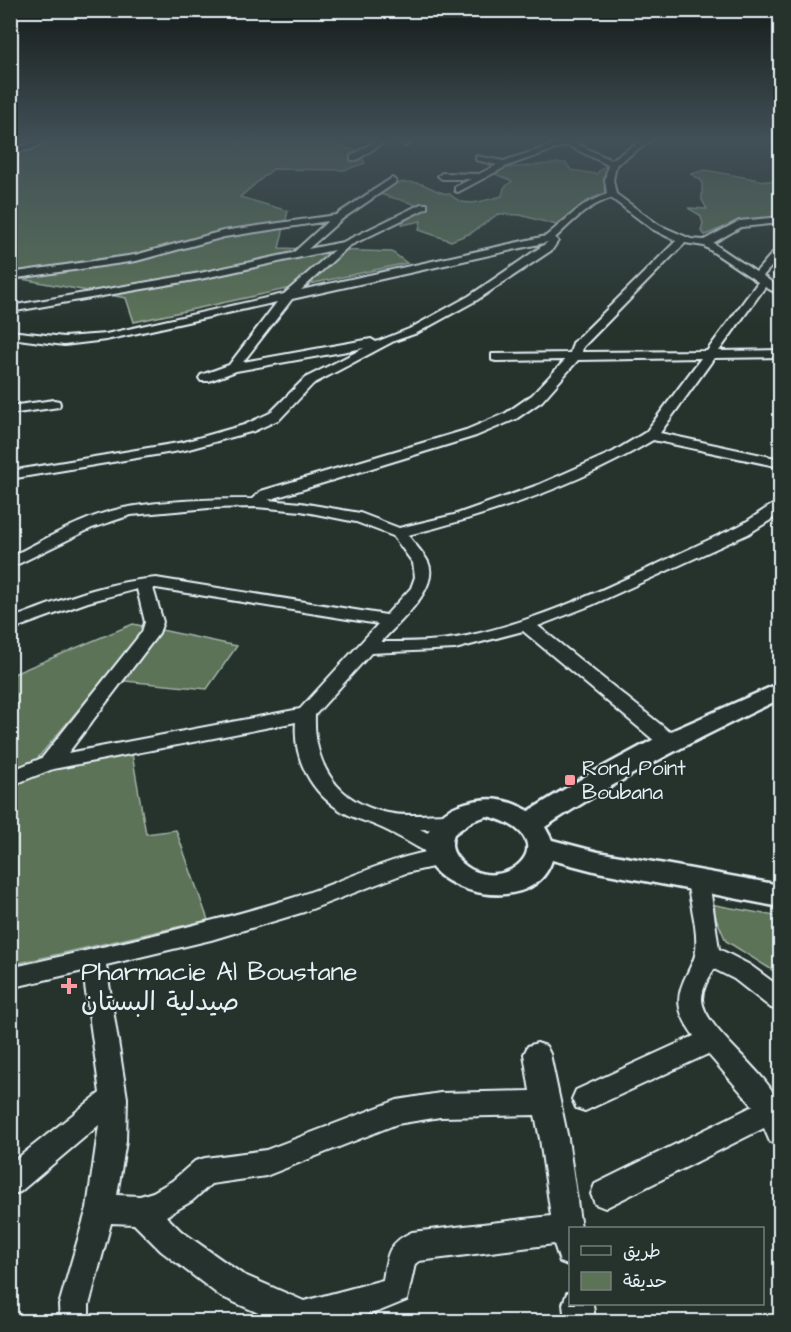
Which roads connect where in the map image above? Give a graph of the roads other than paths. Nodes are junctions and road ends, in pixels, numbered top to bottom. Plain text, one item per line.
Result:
1 (362, 201) edge
2 (595, 201) edge
3 (621, 201) edge
4 (424, 206) dead end
5 (339, 217) junction
6 (780, 220) edge
7 (549, 238) junction
8 (681, 242) junction
9 (706, 243) junction
10 (346, 244) junction
11 (780, 250) edge
12 (296, 255) junction
13 (10, 276) edge
14 (760, 279) junction
15 (780, 292) edge
16 (10, 298) edge
17 (286, 298) junction
18 (45, 303) junction
19 (10, 309) edge
20 (10, 333) edge
21 (390, 339) junction
22 (709, 354) junction
23 (780, 354) edge
24 (576, 355) junction
25 (496, 357) dead end
26 (233, 368) junction
27 (205, 378) dead end
28 (54, 404) dead end
29 (10, 410) edge
30 (651, 435) junction
31 (780, 463) edge
32 (10, 475) edge
33 (256, 503) junction
34 (780, 506) edge
35 (398, 533) junction
36 (10, 562) edge
37 (144, 584) junction
38 (392, 621) junction
39 (10, 625) edge
40 (526, 625) junction
41 (367, 648) junction
42 (780, 690) edge
43 (306, 714) junction
44 (669, 742) junction
45 (49, 763) junction
46 (10, 779) edge
47 (385, 821) junction
48 (448, 822) junction
49 (532, 837) junction
50 (441, 853) junction
51 (698, 881) junction
52 (780, 896) edge
53 (707, 954) junction
54 (93, 959) junction
55 (10, 978) edge
56 (780, 1001) edge
57 (712, 1040) junction
58 (537, 1054) dead end
59 (114, 1098) junction
60 (585, 1099) dead end
61 (545, 1103) junction
62 (775, 1122) edge
63 (10, 1182) edge
64 (605, 1194) dead end
65 (101, 1208) junction
66 (140, 1209) junction
67 (569, 1240) edge
68 (578, 1305) edge
69 (310, 1319) edge
70 (77, 1322) edge
71 (580, 1322) edge

1 - 5 street
2 - 7 street
3 - 8 street
4 - 10 street
5 - 12 street
5 - 13 street
6 - 9 street
7 - 17 street
7 - 21 street
8 - 9 street
8 - 24 street
9 - 14 street
10 - 12 street
10 - 17 street
11 - 14 street
12 - 18 street
14 - 15 street
14 - 22 street
16 - 18 street
17 - 20 street
17 - 26 street
18 - 19 street
21 - 26 street
21 - 32 street
22 - 23 street
22 - 24 street
22 - 30 street
24 - 25 street
24 - 33 street
26 - 27 street
28 - 29 street
30 - 31 street
30 - 35 street
33 - 35 street
33 - 36 street
34 - 40 street
35 - 38 street
37 - 38 street
37 - 39 street
37 - 45 street
38 - 41 street
40 - 41 street
40 - 44 street
41 - 43 street
42 - 44 main road
43 - 45 street
43 - 47 street
44 - 49 main road
45 - 46 street
47 - 48 street
47 - 50 street
48 - 49 main road
48 - 50 main road
49 - 50 main road
49 - 51 main road
50 - 54 street
51 - 52 main road
51 - 53 street
53 - 56 street
53 - 57 street
54 - 55 street
54 - 59 street
57 - 60 street
57 - 62 street
58 - 61 street
59 - 63 street
59 - 65 street
61 - 66 street
61 - 67 street
62 - 64 street
65 - 66 street
65 - 70 street
66 - 69 street
67 - 69 street
68 - 71 street

